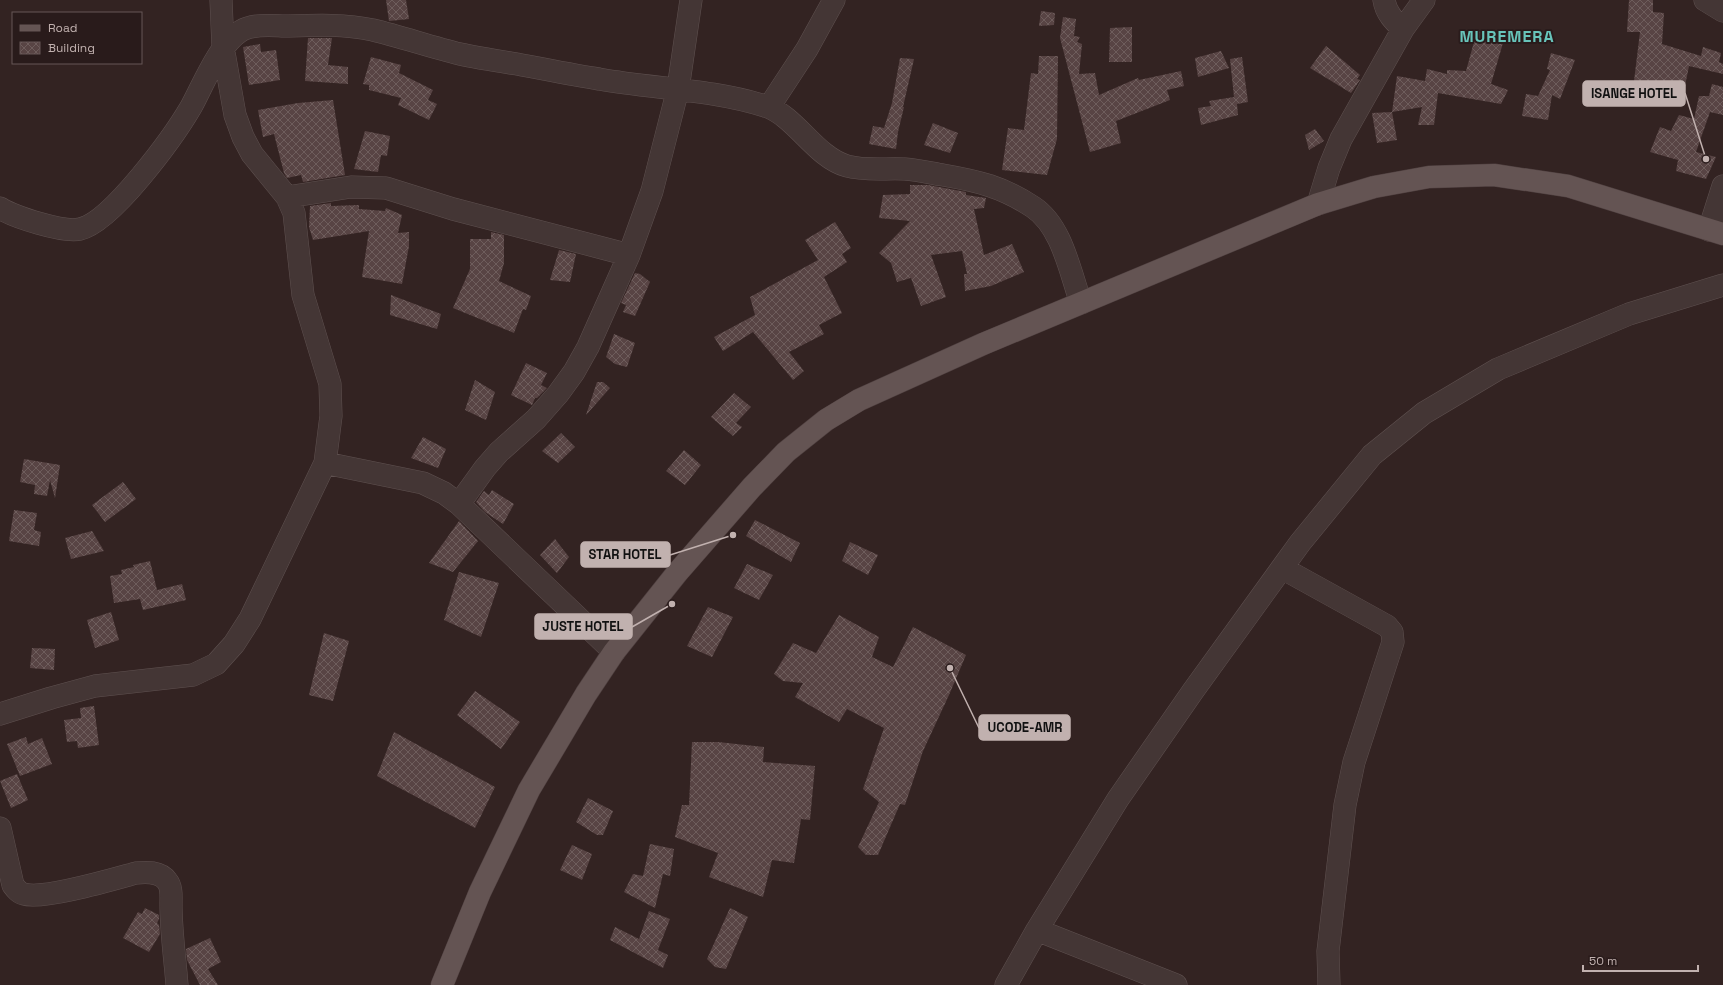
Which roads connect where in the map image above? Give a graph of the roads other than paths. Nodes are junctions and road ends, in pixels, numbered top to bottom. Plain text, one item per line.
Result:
1 (221, 0) edge
2 (691, 0) edge
3 (834, 0) edge
4 (1384, 0) edge
5 (1424, 0) edge
6 (1705, 0) edge
7 (1723, 11) edge
8 (1403, 30) junction
9 (223, 47) junction
10 (678, 88) junction
11 (769, 107) junction
12 (1723, 186) edge
13 (287, 197) junction
14 (1318, 204) junction
15 (0, 208) edge
16 (1716, 232) edge
17 (629, 255) junction
18 (1723, 285) edge
19 (1081, 303) junction
20 (325, 464) junction
21 (459, 504) junction
22 (1282, 568) junction
23 (614, 652) junction
24 (0, 714) edge
25 (0, 828) edge
26 (1037, 930) junction
27 (177, 985) edge
28 (442, 985) edge
29 (1006, 985) edge
30 (1176, 985) edge
31 (1329, 985) edge

1 - 9 street
2 - 10 street
3 - 11 street
4 - 8 street
5 - 8 street
6 - 7 street
8 - 14 street
9 - 10 street
9 - 13 street
9 - 15 street
10 - 11 street
10 - 17 street
11 - 19 street
12 - 16 street
13 - 17 street
13 - 20 street
14 - 16 main road
14 - 19 main road
17 - 21 street
18 - 22 street
19 - 23 main road
20 - 21 street
20 - 24 street
21 - 23 street
22 - 26 street
22 - 31 street
23 - 28 main road
25 - 27 street
26 - 29 street
26 - 30 street

